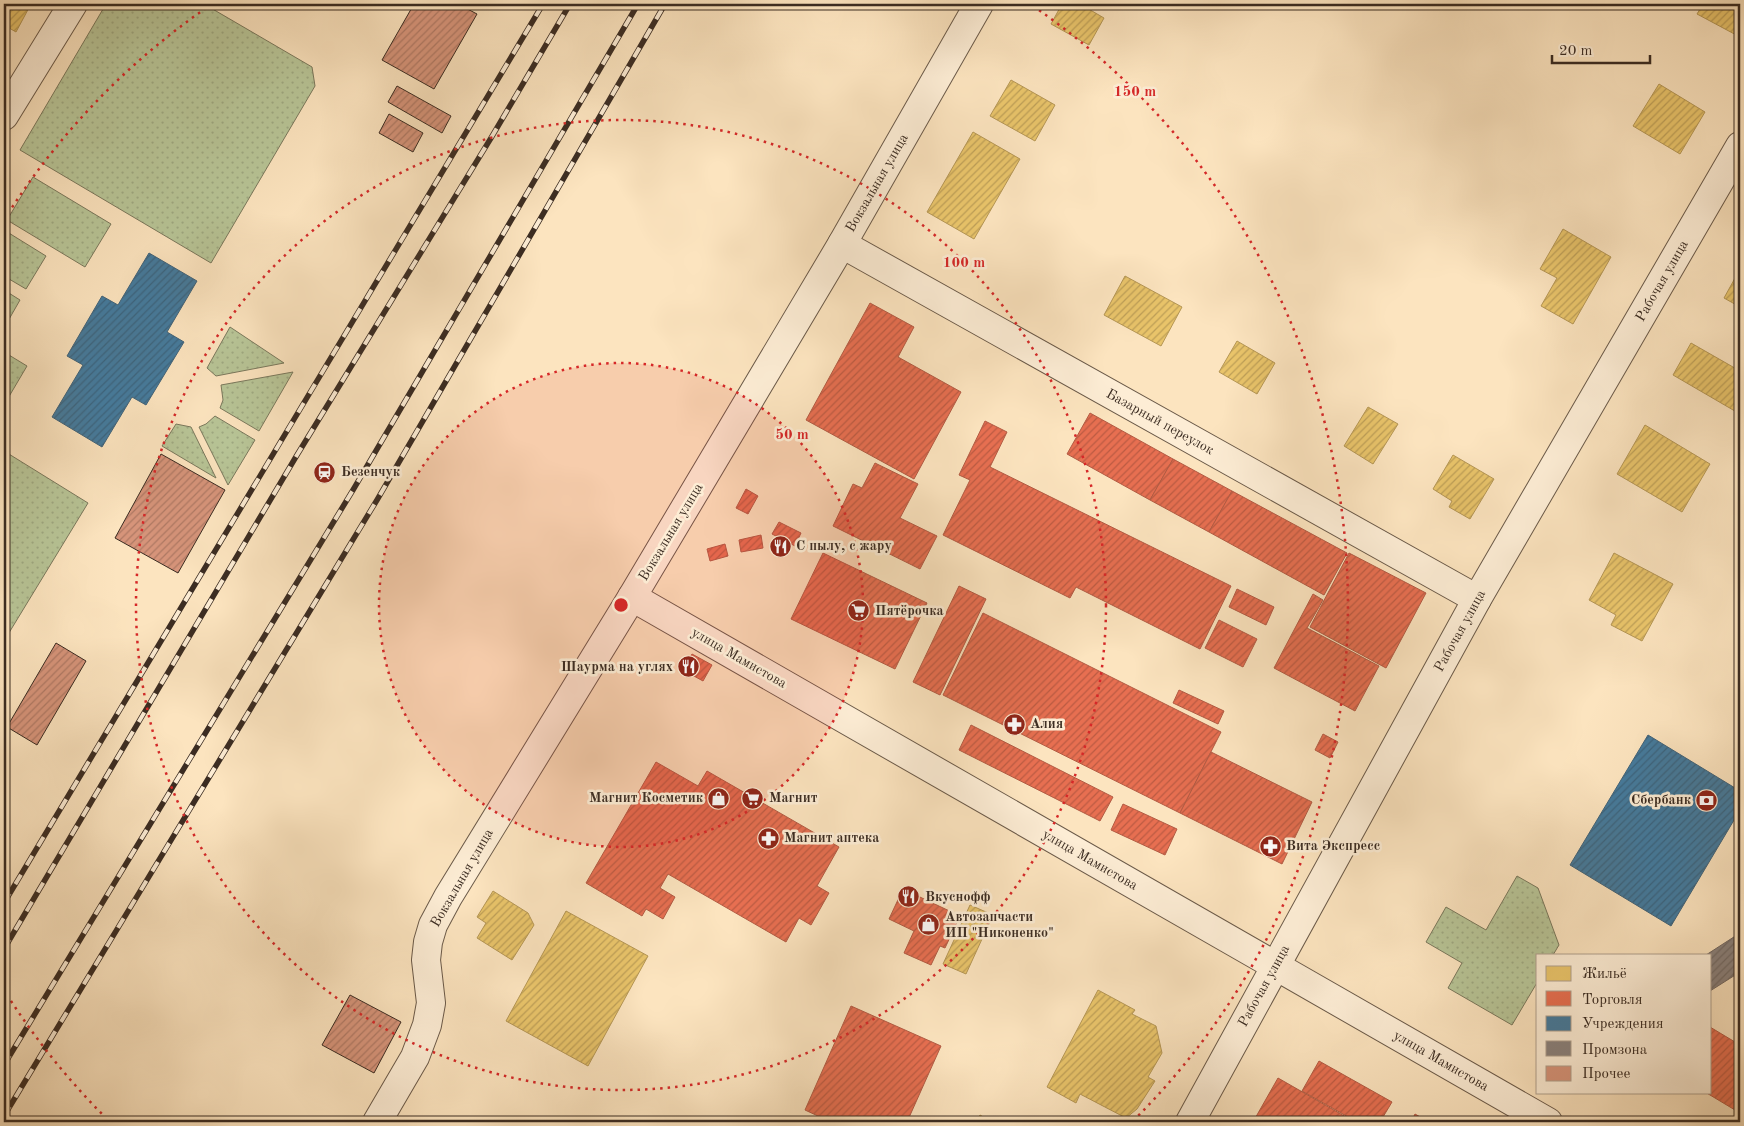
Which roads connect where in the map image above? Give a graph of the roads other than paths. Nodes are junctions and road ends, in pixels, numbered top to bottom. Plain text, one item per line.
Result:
1 (73, 4) edge
2 (979, 4) edge
3 (4, 116) edge
4 (1740, 146) edge
5 (842, 244) junction
6 (632, 597) junction
7 (1477, 599) junction
8 (1275, 966) junction
9 (377, 1122) edge
10 (1190, 1122) edge
11 (1548, 1122) edge

1 - 3 street
2 - 5 street, Вокзальная улица
4 - 7 street, Рабочая улица
5 - 6 street, Вокзальная улица
5 - 7 street, Базарный переулок
6 - 8 street, улица Мамистова
6 - 9 street, Вокзальная улица
7 - 8 street, Рабочая улица
8 - 10 street, Рабочая улица
8 - 11 street, улица Мамистова

